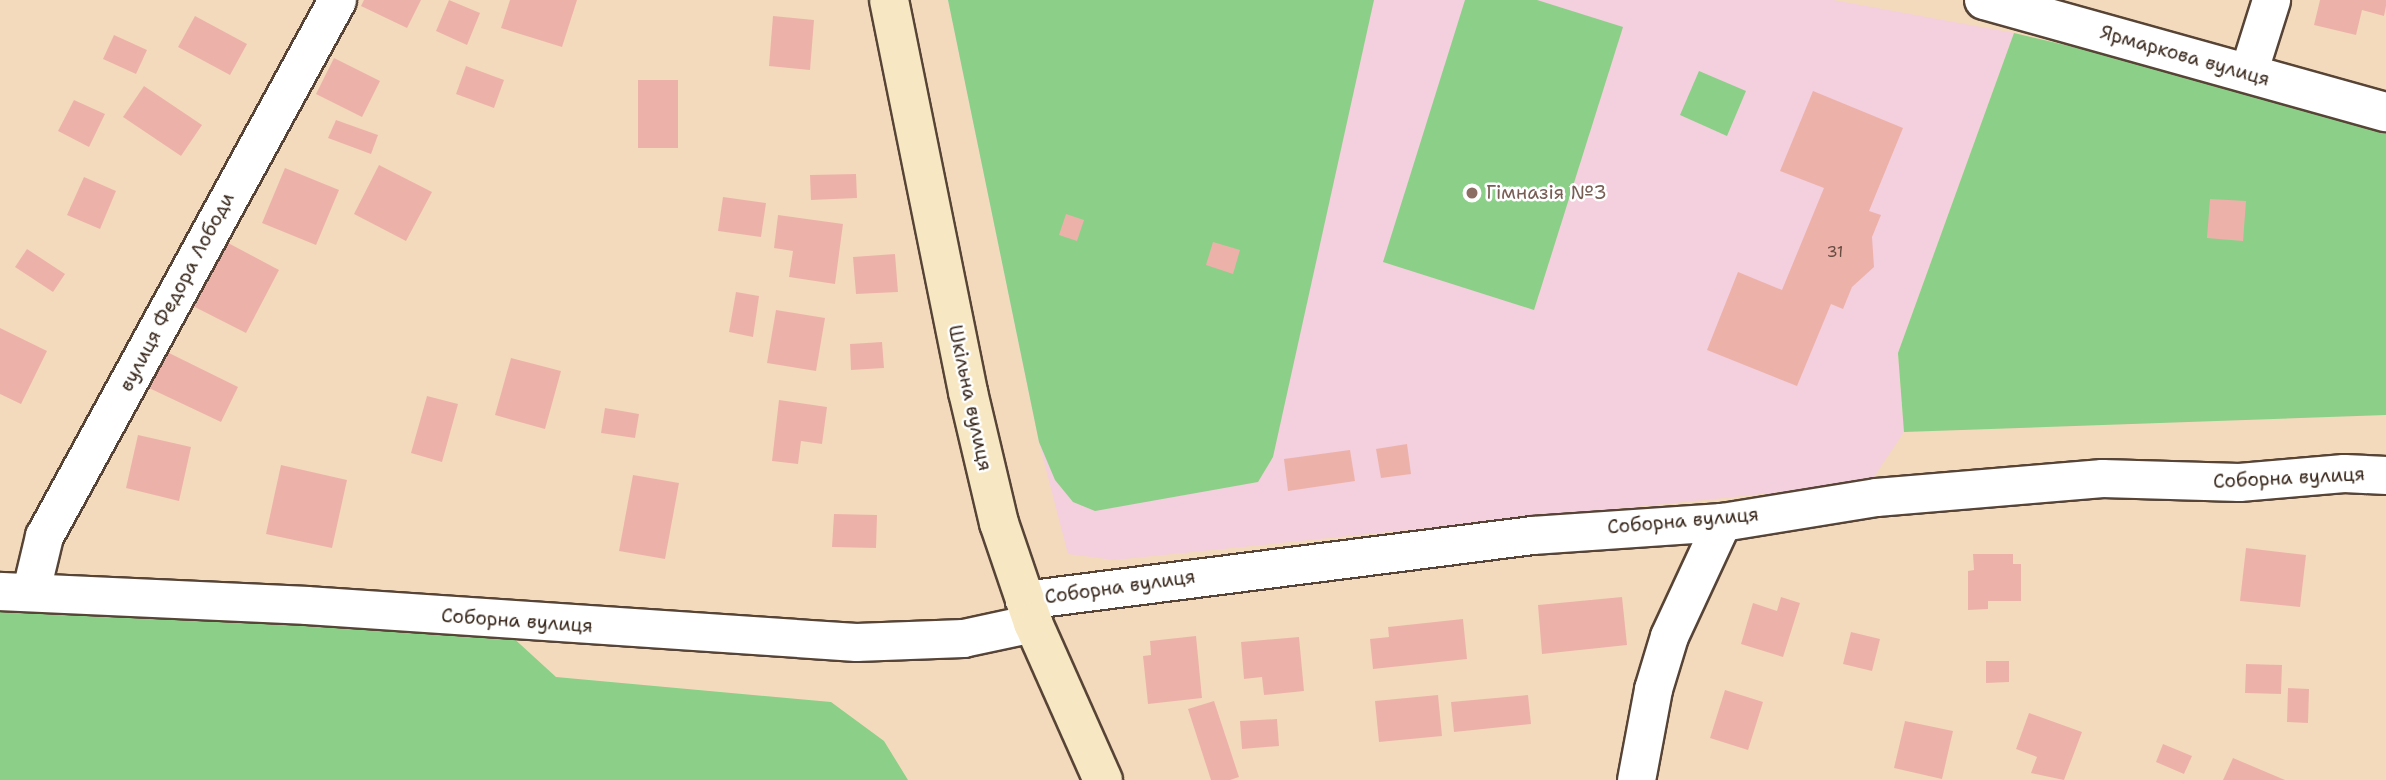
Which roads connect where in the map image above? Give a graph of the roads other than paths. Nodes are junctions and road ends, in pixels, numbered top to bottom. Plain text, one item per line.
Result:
1 (337, 0) edge
2 (889, 0) edge
3 (1984, 0) edge
4 (2272, 0) edge
5 (2248, 73) junction
6 (2386, 112) edge
7 (2386, 475) edge
8 (1722, 522) junction
9 (16, 591) edge
10 (1028, 612) junction
11 (1103, 780) edge
12 (1636, 780) edge

1 - 9 street, вулиця Федора Лободи
2 - 10 main road, Шкільна вулиця
3 - 5 street, Ярмаркова вулиця
4 - 5 street
5 - 6 street, Ярмаркова вулиця
7 - 8 street, Соборна вулиця
8 - 10 street, Соборна вулиця
8 - 12 street
9 - 10 street, Соборна вулиця
10 - 11 main road, Шкільна вулиця

